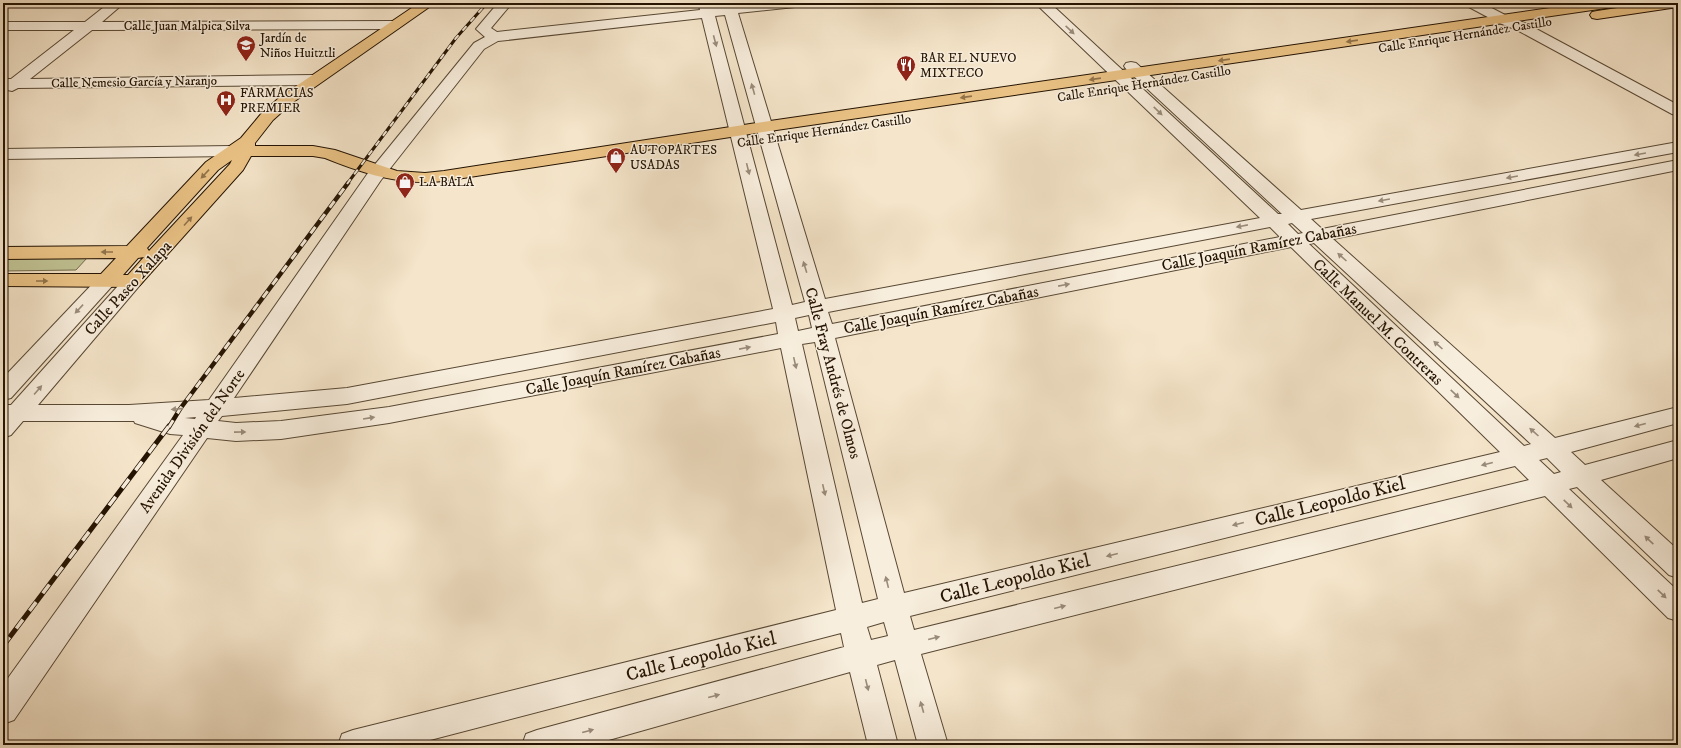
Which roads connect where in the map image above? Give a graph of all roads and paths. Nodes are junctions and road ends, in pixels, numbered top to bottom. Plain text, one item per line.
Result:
1 (117, 3) edge
2 (428, 3) edge
3 (505, 3) edge
4 (795, 3) edge
5 (1042, 3) edge
6 (1472, 3) edge
7 (1488, 3) edge
8 (1613, 3) edge
9 (1678, 3) edge
10 (729, 7) edge
11 (706, 8) edge
12 (1513, 21) junction
13 (394, 25) junction
14 (3, 26) edge
15 (88, 26) junction
16 (494, 36) junction
17 (1132, 75) junction
18 (313, 80) junction
19 (9, 84) edge
20 (3, 93) edge
21 (1678, 111) edge
22 (765, 133) junction
23 (740, 137) junction
24 (1678, 147) edge
25 (241, 148) junction
26 (3, 154) edge
27 (1583, 164) junction
28 (1678, 165) edge
29 (376, 174) junction
30 (1607, 179) junction
31 (1444, 189) junction
32 (1465, 206) junction
33 (1297, 216) junction
34 (1272, 220) junction
35 (1318, 235) junction
36 (1293, 240) junction
37 (132, 252) junction
38 (160, 252) junction
39 (3, 253) edge
40 (1104, 253) junction
41 (999, 273) junction
42 (1121, 274) junction
43 (3, 280) edge
44 (106, 281) junction
45 (133, 281) junction
46 (1013, 295) junction
47 (817, 307) junction
48 (784, 313) junction
49 (824, 333) junction
50 (790, 339) junction
51 (510, 364) junction
52 (3, 392) edge
53 (510, 392) junction
54 (216, 408) junction
55 (10, 413) edge
56 (129, 413) junction
57 (1678, 415) edge
58 (201, 428) junction
59 (3, 429) edge
60 (1551, 448) junction
61 (1678, 449) edge
62 (1520, 456) junction
63 (1581, 476) junction
64 (1549, 485) junction
65 (1678, 567) edge
66 (894, 608) junction
67 (1678, 610) edge
68 (852, 618) junction
69 (904, 646) junction
70 (860, 656) junction
71 (3, 710) edge
72 (353, 745) edge
73 (537, 745) edge
74 (883, 745) edge
75 (933, 745) edge

1 - 15 street
2 - 13 main road, Calle Paseo Xalapa
3 - 16 street
4 - 10 street
5 -> 17 street, Calle Manuel M. Contreras
6 - 12 street
7 - 12 street
8 - 12 main road, Calle Enrique Hernández Castillo
9 - 12 main road, Calle Enrique Hernández Castillo
10 - 11 street
22 -> 10 street, Calle Fray Andrés de Olmos
11 - 16 street
11 -> 23 street, Calle Fray Andrés de Olmos
12 - 17 main road, Calle Enrique Hernández Castillo
12 -> 17 main road, Calle Enrique Hernández Castillo
12 - 21 street
13 - 15 street, Calle Juan Malpica Silva
13 - 18 main road, Calle Paseo Xalapa
14 - 15 street, Calle Juan Malpica Silva
15 - 19 street
16 - 29 street, Avenida División del Norte
17 - 22 main road, Calle Enrique Hernández Castillo
17 - 33 street, Calle Manuel M. Contreras
17 -> 34 street, Calle Manuel M. Contreras
18 - 19 street, Calle Nemesio García y Naranjo
18 - 25 main road, Calle Paseo Xalapa
19 - 20 street
22 - 23 main road, Calle Enrique Hernández Castillo
47 -> 22 street, Calle Fray Andrés de Olmos
23 - 29 main road, Calle Enrique Hernández Castillo
23 -> 48 street, Calle Fray Andrés de Olmos
24 -> 27 street, Calle Joaquín Ramírez Cabañas
25 - 26 street
25 - 29 main road, Calle Enrique Hernández Castillo
25 -> 37 main road, Calle Paseo Xalapa
38 -> 25 main road, Calle Paseo Xalapa
27 - 30 street
27 -> 31 street, Calle Joaquín Ramírez Cabañas
28 - 30 street, Calle Joaquín Ramírez Cabañas
29 - 54 street, Avenida División del Norte
30 - 32 street, Calle Joaquín Ramírez Cabañas
31 - 32 street
31 -> 33 street, Calle Joaquín Ramírez Cabañas
32 - 35 street, Calle Joaquín Ramírez Cabañas
33 - 34 street, Calle Joaquín Ramírez Cabañas
33 - 35 street, Calle Manuel M. Contreras
34 - 36 street, Calle Manuel M. Contreras
34 -> 40 street, Calle Joaquín Ramírez Cabañas
35 - 36 street, Calle Joaquín Ramírez Cabañas
60 -> 35 street, Calle Manuel M. Contreras
36 - 42 street, Calle Joaquín Ramírez Cabañas
36 -> 62 street, Calle Manuel M. Contreras
37 - 38 main road
37 -> 39 main road
37 - 44 main road, Calle Paseo Xalapa
38 - 45 main road, Calle Paseo Xalapa
40 - 41 street, Calle Joaquín Ramírez Cabañas
40 - 42 street
41 - 46 street
41 - 47 street, Calle Joaquín Ramírez Cabañas
46 -> 42 street, Calle Joaquín Ramírez Cabañas
43 -> 44 main road
44 - 45 main road
44 -> 52 street, Calle Paseo Xalapa
55 -> 45 street, Calle Paseo Xalapa
46 - 49 street, Calle Joaquín Ramírez Cabañas
47 - 48 street, Calle Joaquín Ramírez Cabañas
47 - 49 street, Calle Fray Andrés de Olmos
48 - 50 street, Calle Fray Andrés de Olmos
48 - 51 street, Calle Joaquín Ramírez Cabañas
49 - 50 street, Calle Joaquín Ramírez Cabañas
66 -> 49 street, Calle Fray Andrés de Olmos
53 -> 50 street, Calle Joaquín Ramírez Cabañas
50 -> 68 street, Calle Fray Andrés de Olmos
51 - 53 street
51 - 54 street, Calle Joaquín Ramírez Cabañas
58 -> 53 street, Calle Joaquín Ramírez Cabañas
54 -> 56 street, Calle Joaquín Ramírez Cabañas
54 - 58 street, Avenida División del Norte
55 - 56 street
55 - 59 street, Calle Paseo Xalapa
56 - 58 street, Calle Joaquín Ramírez Cabañas
57 -> 60 street, Calle Leopoldo Kiel
58 - 71 street, Avenida División del Norte
60 - 62 street, Calle Leopoldo Kiel
60 - 63 street, Calle Manuel M. Contreras
61 - 63 street
62 - 64 street, Calle Manuel M. Contreras
62 -> 66 street, Calle Leopoldo Kiel
63 - 64 street
65 -> 63 street, Calle Manuel M. Contreras
64 -> 67 street, Calle Manuel M. Contreras
69 -> 64 street
66 - 68 street, Calle Leopoldo Kiel
66 - 69 street, Calle Fray Andrés de Olmos
68 - 70 street, Calle Fray Andrés de Olmos
68 - 72 street, Calle Leopoldo Kiel
69 - 70 street
75 -> 69 street, Calle Fray Andrés de Olmos
73 -> 70 street
70 -> 74 street, Calle Fray Andrés de Olmos

